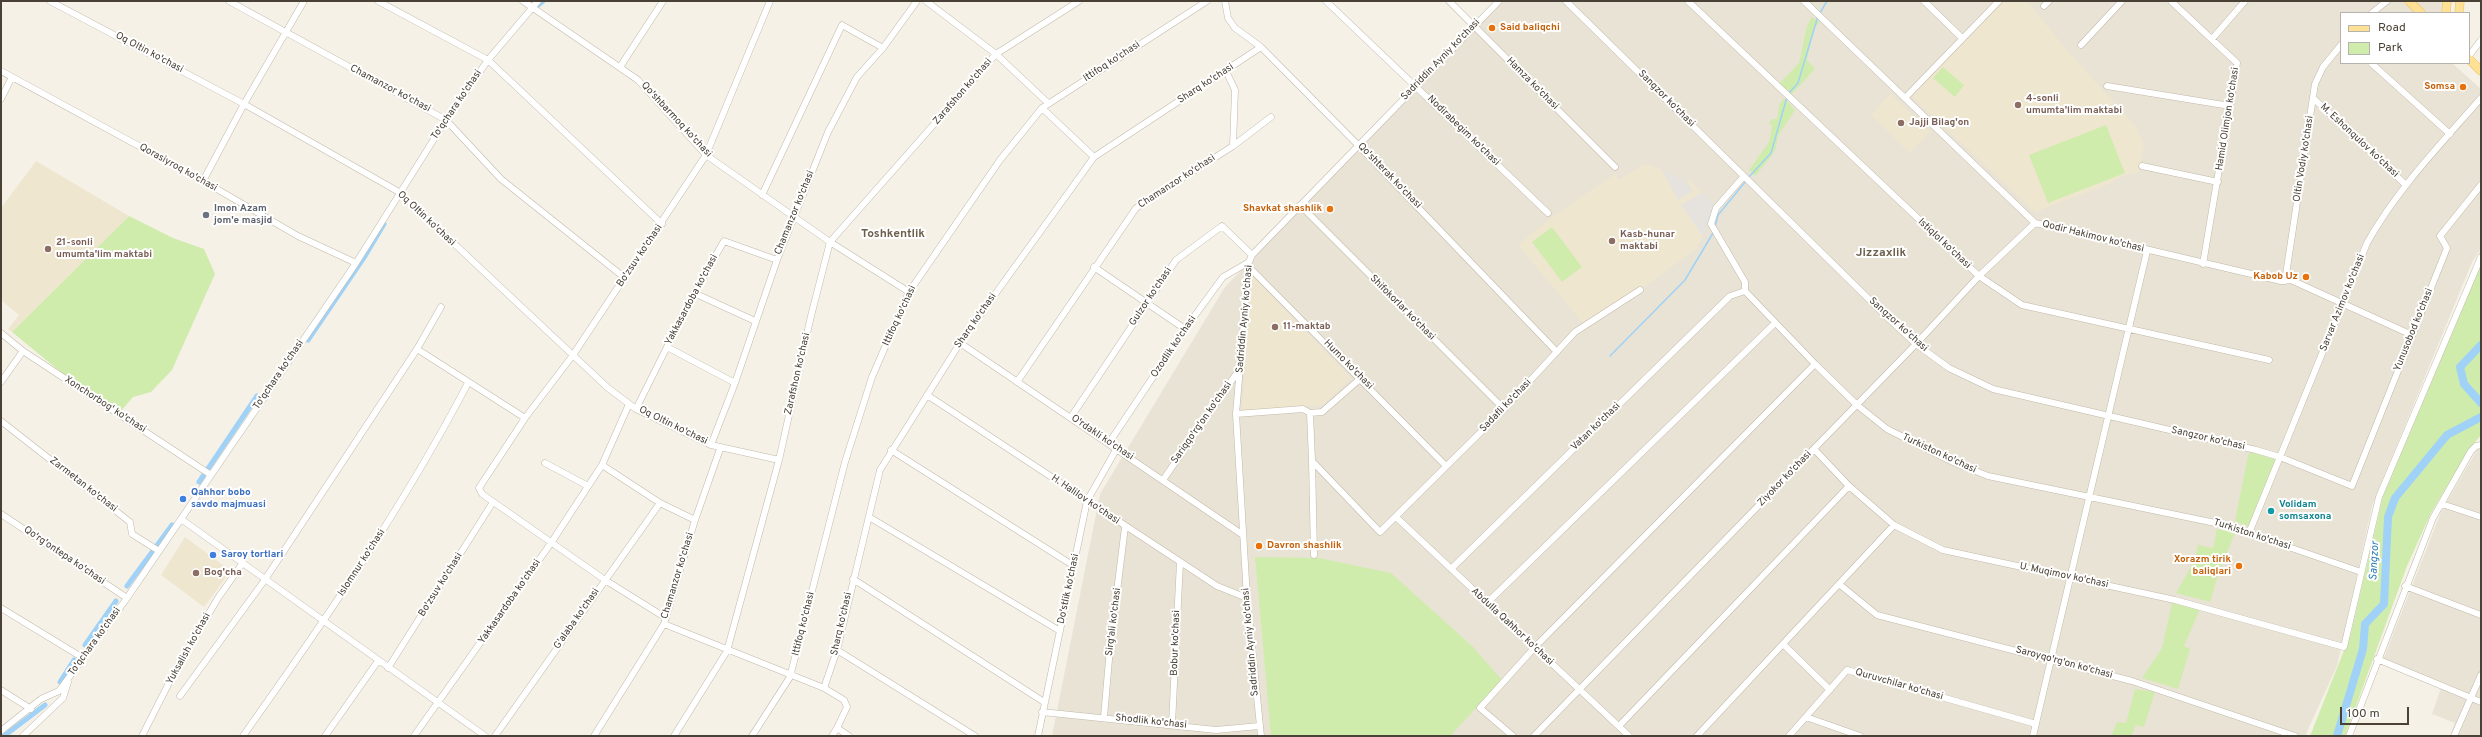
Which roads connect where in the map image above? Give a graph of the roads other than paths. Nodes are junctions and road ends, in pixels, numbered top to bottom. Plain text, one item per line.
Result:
1 (50, 1) edge
2 (229, 1) edge
3 (304, 1) edge
4 (378, 1) edge
5 (523, 1) edge
6 (538, 1) edge
7 (664, 1) edge
8 (770, 1) edge
9 (917, 1) edge
10 (926, 1) edge
11 (1079, 1) edge
12 (1207, 1) edge
13 (1225, 1) edge
14 (1326, 1) edge
15 (1449, 1) edge
16 (1499, 1) edge
17 (1566, 1) edge
18 (1688, 1) edge
19 (1804, 1) edge
20 (1924, 1) edge
21 (1999, 1) edge
22 (2049, 1) edge
23 (2122, 1) edge
24 (2171, 1) edge
25 (2245, 1) edge
26 (2387, 1) edge
27 (2409, 1) edge
28 (2447, 1) edge
29 (2460, 1) edge
30 (2044, 6) dead end
31 (532, 7) junction
32 (2373, 12) edge
33 (2420, 12) edge
34 (2446, 12) edge
35 (2459, 12) edge
36 (1474, 26) junction
37 (286, 33) junction
38 (1962, 38) junction
39 (2212, 39) junction
40 (2481, 40) edge
41 (2081, 44) dead end
42 (2340, 46) edge
43 (1261, 47) junction
44 (882, 48) junction
45 (996, 54) junction
46 (2470, 56) edge
47 (2470, 59) edge
48 (488, 60) junction
49 (2372, 64) edge
50 (620, 67) junction
51 (1, 71) edge
52 (1226, 71) junction
53 (2481, 71) edge
54 (12, 77) junction
55 (1416, 85) junction
56 (2107, 86) dead end
57 (1905, 98) junction
58 (2313, 98) junction
59 (2481, 98) edge
60 (1, 99) edge
61 (244, 104) junction
62 (1048, 104) junction
63 (2230, 106) junction
64 (1042, 108) junction
65 (1271, 117) dead end
66 (446, 120) junction
67 (2450, 134) junction
68 (1358, 144) junction
69 (1233, 146) junction
70 (706, 155) junction
71 (1094, 156) junction
72 (2142, 166) dead end
73 (1615, 167) dead end
74 (1744, 176) junction
75 (204, 181) junction
76 (2218, 182) junction
77 (2406, 185) junction
78 (2481, 185) edge
79 (399, 192) junction
80 (762, 195) junction
81 (1300, 205) junction
82 (1548, 213) dead end
83 (794, 217) junction
84 (2035, 223) junction
85 (662, 224) junction
86 (830, 242) junction
87 (2147, 251) junction
88 (1252, 254) junction
89 (2481, 257) edge
90 (777, 260) junction
91 (356, 263) junction
92 (1249, 264) junction
93 (2203, 264) junction
94 (1094, 267) junction
95 (1979, 276) junction
96 (625, 278) junction
97 (2285, 281) junction
98 (1640, 290) dead end
99 (1745, 291) junction
100 (908, 292) junction
101 (694, 293) junction
102 (2343, 303) junction
103 (1147, 304) junction
104 (441, 307) dead end
105 (755, 321) junction
106 (1774, 324) junction
107 (1185, 329) junction
108 (2129, 329) junction
109 (1, 333) edge
110 (2412, 335) junction
111 (960, 343) junction
112 (1916, 344) junction
113 (667, 347) junction
114 (417, 350) junction
115 (23, 351) junction
116 (1557, 352) junction
117 (573, 355) junction
118 (2270, 360) dead end
119 (1815, 364) junction
120 (1241, 367) junction
121 (1361, 378) junction
122 (1, 382) edge
123 (1017, 382) junction
124 (468, 383) junction
125 (735, 383) junction
126 (927, 395) junction
127 (629, 404) junction
128 (1857, 405) junction
129 (636, 409) junction
130 (1504, 409) junction
131 (1310, 413) junction
132 (1236, 414) junction
133 (2107, 416) junction
134 (1071, 417) junction
135 (524, 418) junction
136 (1, 421) edge
137 (1109, 443) junction
138 (711, 445) junction
139 (2481, 445) edge
140 (1117, 448) junction
141 (720, 449) junction
142 (1814, 449) junction
143 (890, 450) junction
144 (2280, 457) junction
145 (778, 460) junction
146 (1312, 461) junction
147 (545, 463) dead end
148 (602, 465) junction
149 (1446, 466) junction
150 (211, 475) junction
151 (1163, 480) junction
152 (588, 486) junction
153 (1849, 486) junction
154 (2352, 486) joint
155 (2089, 496) junction
156 (1087, 501) junction
157 (493, 502) junction
158 (660, 503) junction
159 (2442, 504) junction
160 (1, 514) edge
161 (869, 517) junction
162 (1396, 517) junction
163 (2481, 518) edge
164 (181, 519) junction
165 (695, 520) junction
166 (1894, 525) junction
167 (1125, 527) junction
168 (2249, 533) junction
169 (1243, 535) junction
170 (551, 543) junction
171 (159, 551) junction
172 (1314, 555) dead end
173 (1180, 562) junction
174 (242, 564) junction
175 (1074, 566) junction
176 (1451, 569) junction
177 (2361, 572) junction
178 (2070, 577) junction
179 (853, 579) junction
180 (605, 580) junction
181 (264, 581) junction
182 (1839, 584) junction
183 (2405, 586) junction
184 (127, 598) junction
185 (1247, 598) junction
186 (1488, 603) junction
187 (1, 608) edge
188 (2481, 615) edge
189 (665, 621) junction
190 (324, 622) junction
191 (1060, 632) junction
192 (1783, 644) junction
193 (1535, 647) junction
194 (838, 650) junction
195 (727, 651) junction
196 (83, 658) junction
197 (2052, 659) junction
198 (2377, 660) junction
199 (378, 661) junction
200 (388, 668) junction
201 (2481, 675) edge
202 (70, 677) junction
203 (790, 677) junction
204 (824, 688) junction
205 (1, 690) edge
206 (1580, 690) junction
207 (1830, 690) junction
208 (180, 696) dead end
209 (2470, 697) junction
210 (1044, 702) junction
211 (2481, 702) edge
212 (438, 703) junction
213 (30, 709) junction
214 (1042, 712) junction
215 (1104, 717) junction
216 (1806, 717) junction
217 (1172, 724) junction
218 (2036, 724) junction
219 (1259, 726) junction
220 (1619, 726) junction
221 (837, 728) junction
222 (1, 731) edge
223 (23, 736) edge
224 (142, 736) edge
225 (243, 736) edge
226 (325, 736) edge
227 (414, 736) edge
228 (485, 736) edge
229 (495, 736) edge
230 (594, 736) edge
231 (674, 736) edge
232 (752, 736) edge
233 (832, 736) edge
234 (849, 736) edge
235 (975, 736) edge
236 (1038, 736) edge
237 (1261, 736) edge
238 (1513, 736) edge
239 (1534, 736) edge
240 (1629, 736) edge
241 (1697, 736) edge
242 (1789, 736) edge
243 (1860, 736) edge
244 (2033, 736) edge
245 (2295, 736) edge
246 (2349, 736) edge
247 (2454, 736) edge

1 - 61 street, Oq Oltin ko'chasi
2 - 37 street, Chamanzor ko'chasi
3 - 37 street
4 - 48 street
5 - 31 street, Qo'shbarmoq ko'chasi
6 - 31 street, To'qchara ko'chasi
7 - 50 street
8 - 70 street, Bo'zsuv ko'chasi
9 - 44 street, Chamanzor ko'chasi
10 - 45 street
11 - 45 street, Zarafshon ko'chasi
12 - 62 street, Ittifoq ko'chasi
13 - 43 street, Qo'shterak ko'chasi
14 - 55 street, Nodirabegim ko'chasi
15 - 36 street, Hamza ko'chasi
16 - 36 street, Sadriddin Ayniy ko'chasi
17 - 74 street, Sangzor ko'chasi
18 - 95 street, Istiqlol ko'chasi
19 - 57 street, Qodir Hakimov ko'chasi
20 - 38 street
21 - 38 street
22 - 30 street
23 - 41 street
24 - 39 street, Hamid Olimjon ko'chasi
25 - 39 street
26 - 32 street
27 - 33 main road
28 - 34 main road
29 - 35 main road
31 - 48 street, To'qchara ko'chasi
31 - 50 street, Qo'shbarmoq ko'chasi
36 - 55 street, Sadriddin Ayniy ko'chasi
36 - 73 street, Hamza ko'chasi
37 - 61 street
37 - 66 street, Chamanzor ko'chasi
38 - 57 street
39 - 63 street, Hamid Olimjon ko'chasi
40 - 46 street
42 - 58 street, Oltin Vodiy ko'chasi
43 - 52 street, Sharq ko'chasi
43 - 68 street, Qo'shterak ko'chasi
44 - 80 street
44 - 83 street, Chamanzor ko'chasi
45 - 62 street
45 - 86 street, Zarafshon ko'chasi
47 - 53 main road
48 - 66 street, To'qchara ko'chasi
48 - 85 street
49 - 67 street
50 - 70 street, Qo'shbarmoq ko'chasi
51 - 54 street, Qorasiyroq ko'chasi
52 - 69 street
52 - 71 street, Sharq ko'chasi
54 - 60 street
54 - 75 street, Qorasiyroq ko'chasi
55 - 68 street, Sadriddin Ayniy ko'chasi
55 - 82 street, Nodirabegim ko'chasi
56 - 63 street
57 - 84 street, Qodir Hakimov ko'chasi
58 - 77 street, M. Eshonqulov ko'chasi
58 - 97 street, Oltin Vodiy ko'chasi
59 - 67 street, Sarvar Azimov ko'chasi
61 - 75 street
61 - 79 street, Oq Oltin ko'chasi
62 - 64 street, Ittifoq ko'chasi
63 - 76 street, Hamid Olimjon ko'chasi
64 - 71 street
64 - 100 street, Ittifoq ko'chasi
65 - 69 street, Chamanzor ko'chasi
66 - 79 street, To'qchara ko'chasi
66 - 96 street, Chamanzor ko'chasi
67 - 77 street, Sarvar Azimov ko'chasi
68 - 81 street, Sadriddin Ayniy ko'chasi
68 - 116 street, Qo'shterak ko'chasi
69 - 94 street, Chamanzor ko'chasi
70 - 80 street, Qo'shbarmoq ko'chasi
70 - 85 street, Bo'zsuv ko'chasi
71 - 111 street, Sharq ko'chasi
72 - 76 street
74 - 99 street, Turkiston ko'chasi
74 - 112 street, Sangzor ko'chasi
75 - 91 street, Qorasiyroq ko'chasi
76 - 93 street, Hamid Olimjon ko'chasi
77 - 102 street, Sarvar Azimov ko'chasi
78 - 110 street, Yunusobod ko'chasi
79 - 91 street, To'qchara ko'chasi
79 - 117 street, Oq Oltin ko'chasi
80 - 83 street, Qo'shbarmoq ko'chasi
81 - 88 street, Sadriddin Ayniy ko'chasi
81 - 130 street, Shifokorlar ko'chasi
83 - 86 street, Qo'shbarmoq ko'chasi
83 - 90 street, Chamanzor ko'chasi
84 - 87 street, Qodir Hakimov ko'chasi
84 - 95 street, Ziyokor ko'chasi
85 - 96 street, Bo'zsuv ko'chasi
86 - 100 street, Qo'shbarmoq ko'chasi
86 - 145 street, Zarafshon ko'chasi
87 - 93 street, Qodir Hakimov ko'chasi
87 - 108 street
88 - 92 street, Sadriddin Ayniy ko'chasi
88 - 103 street, Gulzor ko'chasi
89 - 177 street
90 - 101 street, Yakkasardoba ko'chasi
90 - 105 street, Chamanzor ko'chasi
91 - 150 street, To'qchara ko'chasi
92 - 107 street, Ozodlik ko'chasi
92 - 120 street, Sadriddin Ayniy ko'chasi
92 - 121 street, Humo ko'chasi
93 - 97 street, Qodir Hakimov ko'chasi
94 - 103 street
94 - 123 street, Chamanzor ko'chasi
95 - 108 street, Istiqlol ko'chasi
95 - 112 street, Ziyokor ko'chasi
96 - 117 street, Bo'zsuv ko'chasi
97 - 102 street, Qodir Hakimov ko'chasi
98 - 116 street, Sadafli ko'chasi
99 - 106 street, Turkiston ko'chasi
99 - 176 street, Vatan ko'chasi
100 - 203 street, Ittifoq ko'chasi
101 - 105 street
101 - 113 street, Yakkasardoba ko'chasi
102 - 110 street, Qodir Hakimov ko'chasi
102 - 144 street, Sarvar Azimov ko'chasi
103 - 107 street
103 - 134 street, Gulzor ko'chasi
104 - 114 street
105 - 125 street, Chamanzor ko'chasi
106 - 119 street, Turkiston ko'chasi
106 - 186 street
107 - 137 street, Ozodlik ko'chasi
108 - 118 street, Istiqlol ko'chasi
108 - 133 street
109 - 115 street, Xonchorbog' ko'chasi
110 - 154 street, Yunusobod ko'chasi
111 - 123 street, O'rdakli ko'chasi
111 - 126 street, Sharq ko'chasi
112 - 128 street, Ziyokor ko'chasi
112 - 133 street, Sangzor ko'chasi
113 - 125 street
113 - 129 street, Yakkasardoba ko'chasi
114 - 124 street
114 - 181 street
115 - 122 street
115 - 150 street, Xonchorbog' ko'chasi
116 - 130 street, Sadafli ko'chasi
117 - 127 street, Oq Oltin ko'chasi
117 - 135 street, Bo'zsuv ko'chasi
119 - 128 street, Turkiston ko'chasi
119 - 193 street
120 - 132 street, Sadriddin Ayniy ko'chasi
120 - 151 street, Sariqqo'rg'on ko'chasi
121 - 131 street
121 - 149 street, Humo ko'chasi
123 - 134 street, O'rdakli ko'chasi
124 - 135 street
124 - 190 street, Islomnur ko'chasi
125 - 138 street, Chamanzor ko'chasi
126 - 143 street, Sharq ko'chasi
126 - 156 street, H. Halilov ko'chasi
127 - 129 street, Oq Oltin ko'chasi
127 - 148 street, Yakkasardoba ko'chasi
128 - 142 street, Ziyokor ko'chasi
128 - 155 street, Turkiston ko'chasi
129 - 138 street, Oq Oltin ko'chasi
130 - 149 street, Sadafli ko'chasi
131 - 132 street
131 - 146 street
132 - 169 street, Sadriddin Ayniy ko'chasi
133 - 144 street, Sangzor ko'chasi
133 - 155 street
134 - 137 street, O'rdakli ko'chasi
135 - 157 street, Bo'zsuv ko'chasi
136 - 171 street, Zarmetan ko'chasi
137 - 140 street, O'rdakli ko'chasi
138 - 141 street, Oq Oltin ko'chasi
139 - 159 street
140 - 151 street, O'rdakli ko'chasi
140 - 156 street, Do'stlik ko'chasi
141 - 145 street, Oq Oltin ko'chasi
141 - 165 street, Chamanzor ko'chasi
142 - 153 street, U. Muqimov ko'chasi
142 - 206 street, Ziyokor ko'chasi
143 - 161 street, Sharq ko'chasi
143 - 175 street
144 - 154 street, Sangzor ko'chasi
144 - 168 street, Sarvar Azimov ko'chasi
145 - 195 street, Zarafshon ko'chasi
146 - 162 street, Sadafli ko'chasi
146 - 172 street
147 - 152 street
148 - 152 street, Yakkasardoba ko'chasi
148 - 158 street
149 - 162 street, Sadafli ko'chasi
150 - 164 street, To'qchara ko'chasi
151 - 169 street, O'rdakli ko'chasi
152 - 170 street, Yakkasardoba ko'chasi
153 - 166 street, U. Muqimov ko'chasi
153 - 220 street
155 - 168 street, Turkiston ko'chasi
155 - 178 street
156 - 167 street, H. Halilov ko'chasi
156 - 175 street, Do'stlik ko'chasi
157 - 170 street
157 - 200 street, Bo'zsuv ko'chasi
158 - 165 street
158 - 180 street, G'alaba ko'chasi
159 - 163 street
159 - 183 street
160 - 184 street, Qo'rg'ontepa ko'chasi
161 - 179 street, Sharq ko'chasi
161 - 191 street
162 - 176 street, Abdulla Qahhor ko'chasi
164 - 171 street, To'qchara ko'chasi
164 - 174 street
165 - 189 street, Chamanzor ko'chasi
166 - 178 street, U. Muqimov ko'chasi
166 - 182 street
167 - 173 street, H. Halilov ko'chasi
167 - 215 street, Sirg'ali ko'chasi
168 - 177 street, Turkiston ko'chasi
169 - 185 street, Sadriddin Ayniy ko'chasi
170 - 180 street
170 - 212 street, Yakkasardoba ko'chasi
171 - 184 street, To'qchara ko'chasi
173 - 185 street, H. Halilov ko'chasi
173 - 217 street, Bobur ko'chasi
174 - 181 street
174 - 224 street, Yuksalish ko'chasi
175 - 191 street, Do'stlik ko'chasi
176 - 186 street, Abdulla Qahhor ko'chasi
177 - 178 street, U. Muqimov ko'chasi
178 - 197 street
179 - 194 street, Sharq ko'chasi
179 - 210 street
180 - 189 street
180 - 229 street, G'alaba ko'chasi
181 - 190 street
181 - 208 street
182 - 192 street
182 - 197 street, Saroyqo'rg'on ko'chasi
183 - 188 street
183 - 198 street
184 - 196 street, To'qchara ko'chasi
185 - 219 street, Sadriddin Ayniy ko'chasi
186 - 193 street, Abdulla Qahhor ko'chasi
187 - 196 street
189 - 195 street
189 - 230 street, Chamanzor ko'chasi
190 - 199 street
190 - 225 street, Islomnur ko'chasi
191 - 210 street, Do'stlik ko'chasi
192 - 207 street
192 - 241 street
193 - 206 street, Abdulla Qahhor ko'chasi
193 - 238 street
194 - 204 street, Sharq ko'chasi
194 - 235 street
195 - 203 street
195 - 231 street, Zarafshon ko'chasi
196 - 202 street, To'qchara ko'chasi
197 - 218 street
197 - 245 street, Saroyqo'rg'on ko'chasi
198 - 209 street
198 - 246 street
199 - 200 street
199 - 226 street
200 - 212 street
201 - 209 street
202 - 213 street, To'qchara ko'chasi
202 - 223 street
203 - 204 street
203 - 232 street, Ittifoq ko'chasi
204 - 221 street
205 - 213 street
206 - 220 street, Abdulla Qahhor ko'chasi
206 - 239 street, Ziyokor ko'chasi
207 - 216 street, Quruvchilar ko'chasi
207 - 218 street, Quruvchilar ko'chasi
209 - 211 street
209 - 247 street
210 - 214 street, Do'stlik ko'chasi
212 - 227 street, Yakkasardoba ko'chasi
212 - 228 street
213 - 222 street, To'qchara ko'chasi
214 - 215 street, Shodlik ko'chasi
214 - 236 street, Do'stlik ko'chasi
215 - 217 street, Shodlik ko'chasi
216 - 242 street, Quruvchilar ko'chasi
216 - 243 street
217 - 219 street, Shodlik ko'chasi
218 - 244 street
219 - 237 street, Sadriddin Ayniy ko'chasi
220 - 240 street, Abdulla Qahhor ko'chasi
221 - 233 street
221 - 234 street

